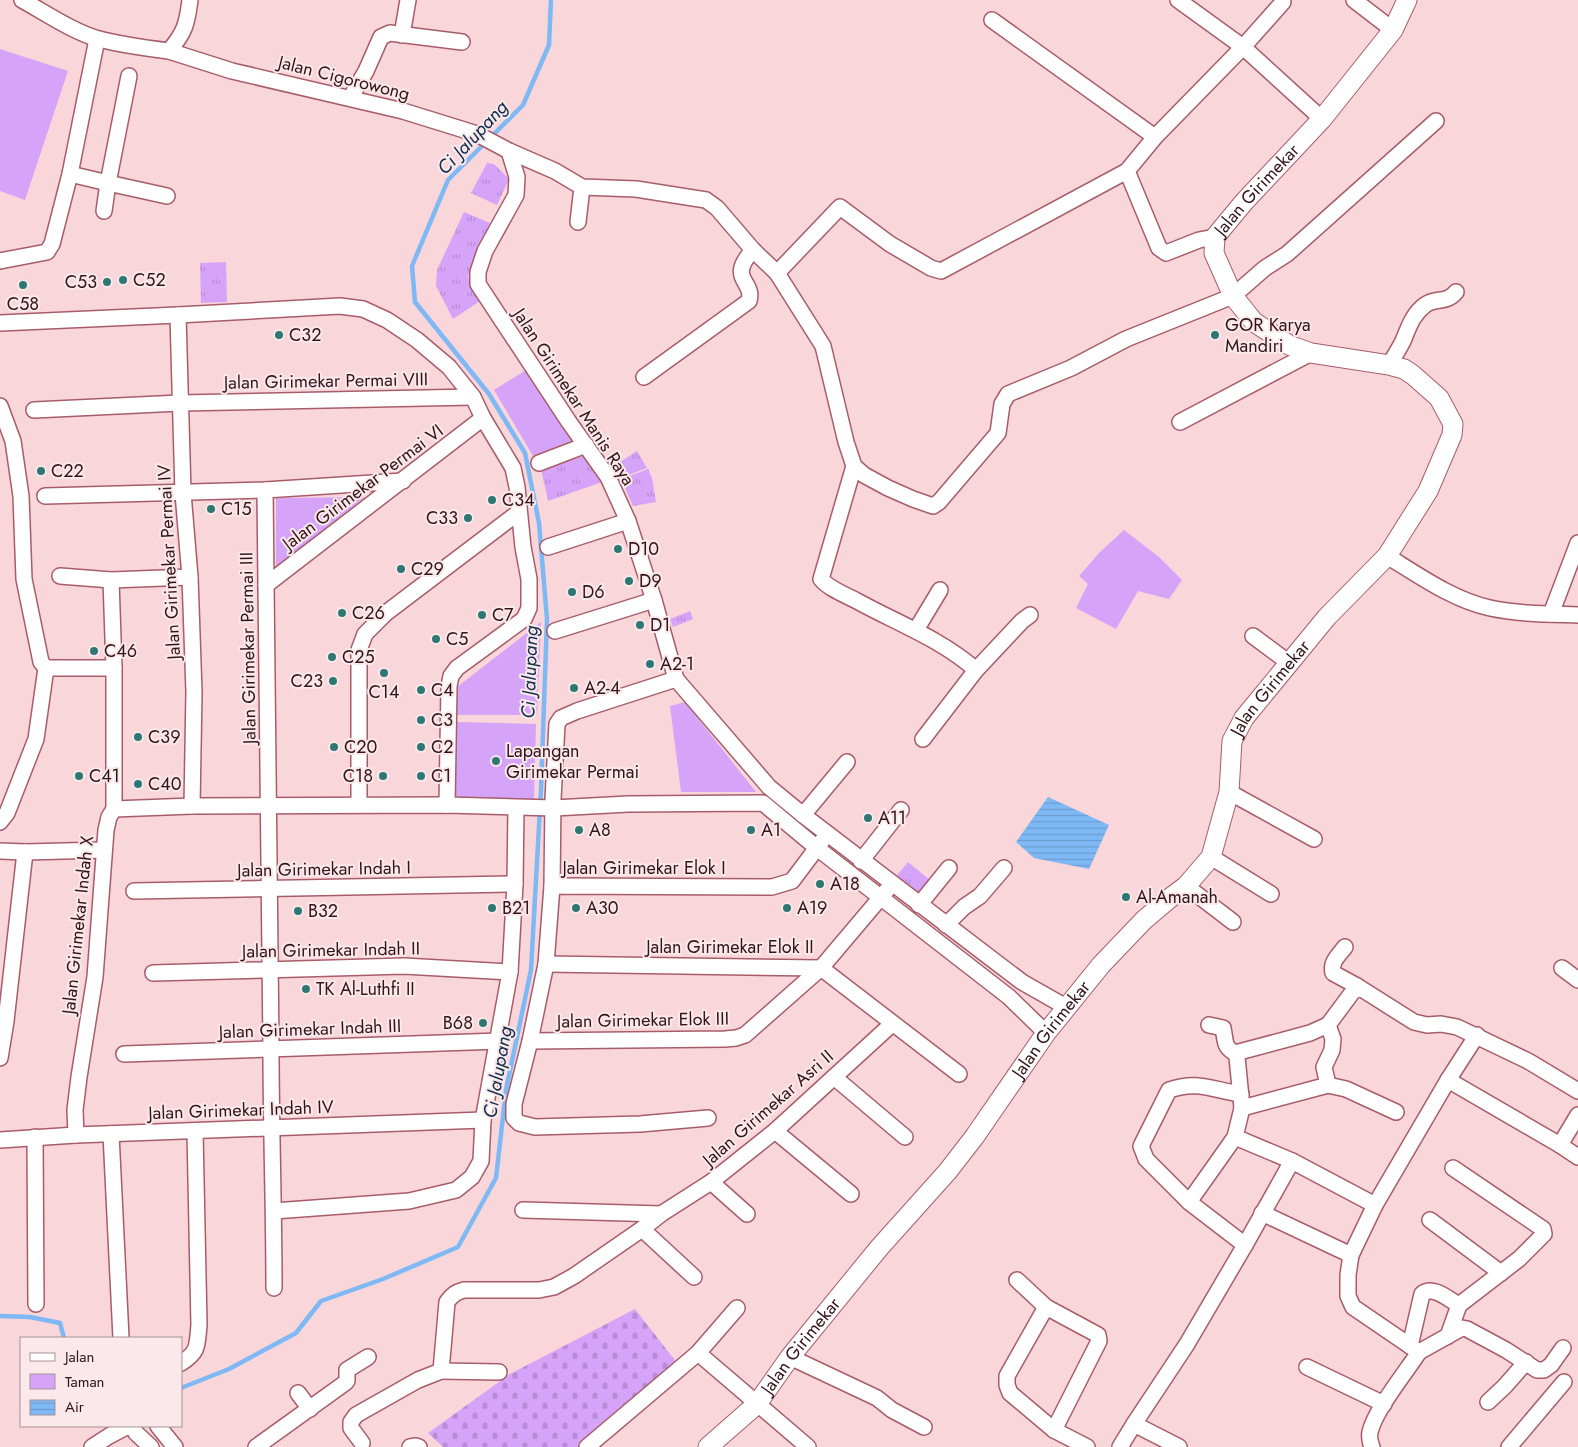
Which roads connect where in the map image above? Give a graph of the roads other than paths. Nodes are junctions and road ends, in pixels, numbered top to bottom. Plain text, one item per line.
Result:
1 (22, 0) edge
2 (190, 0) edge
3 (408, 0) edge
4 (1178, 0) edge
5 (1354, 0) edge
6 (1407, 0) edge
7 (1283, 2) dead end
8 (992, 20) dead end
9 (1393, 30) junction
10 (402, 35) junction
11 (97, 39) junction
12 (462, 42) dead end
13 (1243, 47) junction
14 (169, 50) junction
15 (129, 76) dead end
16 (351, 98) junction
17 (1322, 119) junction
18 (1436, 121) dead end
19 (1155, 137) junction
20 (508, 150) junction
21 (1127, 171) junction
22 (70, 174) junction
23 (108, 184) junction
24 (582, 187) junction
25 (167, 196) dead end
26 (104, 211) dead end
27 (578, 222) dead end
28 (1215, 236) junction
29 (753, 250) junction
30 (0, 261) edge
31 (777, 273) junction
32 (1456, 292) dead end
33 (1233, 296) junction
34 (178, 316) junction
35 (0, 322) edge
36 (1311, 353) junction
37 (1389, 365) junction
38 (644, 377) dead end
39 (473, 398) junction
40 (180, 403) junction
41 (0, 406) edge
42 (34, 410) dead end
43 (483, 418) junction
44 (1180, 422) dead end
45 (586, 446) junction
46 (539, 463) dead end
47 (854, 466) junction
48 (403, 481) junction
49 (265, 490) junction
50 (183, 493) junction
51 (45, 496) dead end
52 (519, 512) junction
53 (628, 521) junction
54 (1578, 542) edge
55 (548, 547) dead end
56 (1387, 556) junction
57 (60, 576) dead end
58 (190, 577) junction
59 (111, 580) junction
60 (266, 585) junction
61 (940, 590) dead end
62 (654, 600) junction
63 (1551, 614) junction
64 (1030, 615) dead end
65 (1578, 615) edge
66 (916, 630) junction
67 (555, 631) dead end
68 (1253, 636) dead end
69 (1288, 662) junction
70 (46, 668) junction
71 (114, 668) junction
72 (976, 670) junction
73 (676, 679) junction
74 (923, 739) dead end
75 (847, 762) dead end
76 (769, 787) junction
77 (1229, 792) junction
78 (763, 803) junction
79 (359, 805) junction
80 (447, 805) junction
81 (192, 806) junction
82 (269, 806) junction
83 (114, 808) junction
84 (516, 808) junction
85 (551, 808) junction
86 (901, 810) dead end
87 (802, 815) junction
88 (0, 822) edge
89 (827, 835) junction
90 (1314, 839) dead end
91 (817, 848) junction
92 (104, 850) junction
93 (0, 851) edge
94 (25, 852) junction
95 (1211, 857) junction
96 (861, 861) junction
97 (949, 868) dead end
98 (1004, 868) dead end
99 (515, 884) junction
100 (891, 884) junction
101 (552, 886) junction
102 (1186, 886) junction
103 (268, 889) junction
104 (134, 891) dead end
105 (1271, 894) dead end
106 (881, 897) junction
107 (919, 905) junction
108 (1232, 922) dead end
109 (946, 925) junction
110 (1345, 947) dead end
111 (546, 964) junction
112 (821, 968) junction
113 (1562, 968) dead end
114 (270, 969) junction
115 (510, 972) junction
116 (152, 973) dead end
117 (1578, 980) edge
118 (1357, 986) junction
119 (1066, 1007) junction
120 (892, 1024) junction
121 (1209, 1025) dead end
122 (1328, 1025) junction
123 (1046, 1033) junction
124 (1477, 1035) junction
125 (498, 1041) junction
126 (530, 1041) junction
127 (272, 1048) junction
128 (124, 1054) dead end
129 (1238, 1054) junction
130 (0, 1058) edge
131 (959, 1074) dead end
132 (834, 1076) junction
133 (1448, 1080) junction
134 (1328, 1085) junction
135 (1578, 1091) edge
136 (1242, 1101) junction
137 (1396, 1112) dead end
138 (1578, 1115) edge
139 (708, 1118) dead end
140 (483, 1120) junction
141 (271, 1128) junction
142 (196, 1131) junction
143 (775, 1131) junction
144 (111, 1134) junction
145 (76, 1135) junction
146 (35, 1137) junction
147 (905, 1137) dead end
148 (1235, 1137) junction
149 (0, 1140) edge
150 (1560, 1145) junction
151 (1578, 1157) edge
152 (1292, 1161) junction
153 (1453, 1168) dead end
154 (711, 1182) junction
155 (851, 1194) dead end
156 (1189, 1202) junction
157 (1375, 1205) junction
158 (523, 1210) dead end
159 (274, 1211) junction
160 (661, 1214) junction
161 (747, 1214) dead end
162 (1262, 1214) junction
163 (1430, 1220) dead end
164 (642, 1230) junction
165 (1245, 1245) junction
166 (1351, 1256) junction
167 (1501, 1273) junction
168 (694, 1278) dead end
169 (1017, 1280) dead end
170 (274, 1288) dead end
171 (36, 1304) dead end
172 (1459, 1305) junction
173 (1046, 1307) junction
174 (737, 1308) dead end
175 (1448, 1336) junction
176 (121, 1337) edge
177 (1563, 1348) dead end
178 (1415, 1349) junction
179 (698, 1352) junction
180 (368, 1357) dead end
181 (790, 1358) junction
182 (182, 1362) edge
183 (1526, 1362) junction
184 (1307, 1367) dead end
185 (440, 1371) junction
186 (499, 1372) dead end
187 (1564, 1382) dead end
188 (298, 1393) dead end
189 (1488, 1402) dead end
190 (757, 1404) junction
191 (1384, 1404) junction
192 (310, 1409) junction
193 (1134, 1424) junction
194 (126, 1427) edge
195 (133, 1427) edge
196 (159, 1427) edge
197 (924, 1427) dead end
198 (1054, 1430) junction
199 (362, 1443) dead end
200 (92, 1447) edge
201 (151, 1447) edge
202 (175, 1447) edge
203 (256, 1447) edge
204 (410, 1447) edge
205 (419, 1447) edge
206 (587, 1447) edge
207 (708, 1447) edge
208 (808, 1447) edge
209 (1087, 1447) edge
210 (1120, 1447) edge
211 (1179, 1447) edge
212 (1372, 1447) edge
213 (1509, 1447) edge

1 - 11 street, Jalan Cigorowong
2 - 14 street
3 - 10 street
4 - 13 street
5 - 9 street
6 - 9 street, Jalan Girimekar
7 - 13 street
8 - 19 street
9 - 17 street, Jalan Girimekar
10 - 12 street
10 - 16 street
11 - 14 street, Jalan Cigorowong
11 - 22 street
13 - 17 street
13 - 19 street
14 - 16 street, Jalan Cigorowong
15 - 23 street
16 - 20 street, Jalan Cigorowong
17 - 28 street, Jalan Girimekar
18 - 33 street
19 - 21 street
20 - 24 street, Jalan Cigorowong
20 - 45 street, Jalan Girimekar Manis Raya
21 - 28 street
21 - 31 street
22 - 23 street
22 - 30 street
23 - 25 street
23 - 26 street
24 - 27 street
24 - 29 street, Jalan Cigorowong
28 - 33 street, Jalan Girimekar
29 - 31 street, Jalan Cigorowong
29 - 38 street
31 - 47 street, Jalan Cigorowong
32 - 37 street
33 - 36 street, Jalan Girimekar
33 - 47 street
34 - 35 street
34 - 39 street
34 - 40 street, Jalan Girimekar Permai IV
36 - 37 street, Jalan Girimekar
36 - 44 street
37 - 56 street, Jalan Girimekar
39 - 40 street, Jalan Girimekar Permai VIII
39 - 43 street
40 - 42 street, Jalan Girimekar Permai VIII
40 - 50 street, Jalan Girimekar Permai IV
41 - 70 street
43 - 48 street, Jalan Girimekar Permai VI
43 - 52 street
45 - 46 street
45 - 53 street, Jalan Girimekar Manis Raya
47 - 66 street
48 - 49 street
48 - 60 street, Jalan Girimekar Permai VI
49 - 50 street
49 - 60 street, Jalan Girimekar Permai III
50 - 51 street
50 - 58 street, Jalan Girimekar Permai IV
52 - 79 street
52 - 80 street
53 - 55 street
53 - 62 street, Jalan Girimekar Manis Raya
54 - 63 street
56 - 63 street
56 - 69 street, Jalan Girimekar
57 - 59 street
58 - 59 street
58 - 81 street, Jalan Girimekar Permai IV
59 - 71 street, Jalan Girimekar Indah X
60 - 82 street, Jalan Girimekar Permai III
61 - 66 street
62 - 67 street
62 - 73 street, Jalan Girimekar Manis Raya
63 - 65 street
64 - 72 street
66 - 72 street
68 - 69 street
69 - 77 street, Jalan Girimekar
70 - 71 street
70 - 88 street
71 - 83 street, Jalan Girimekar Indah X
72 - 74 street
73 - 76 street, Jalan Girimekar Manis Raya
73 - 85 street
75 - 87 street
76 - 78 street
76 - 87 street, Jalan Girimekar Manis Raya
77 - 90 street
77 - 95 street, Jalan Girimekar
78 - 85 street
78 - 91 street
79 - 80 street
79 - 82 street
80 - 84 street
81 - 82 street
81 - 83 street
82 - 103 street, Jalan Girimekar Permai III
83 - 92 street, Jalan Girimekar Indah X
84 - 85 street
84 - 99 street
85 - 101 street
86 - 96 street
87 - 89 street, Jalan Girimekar Manis Raya
89 - 91 street, Jalan Girimekar Elok I
89 - 96 street, Jalan Girimekar Manis Raya
91 - 101 street, Jalan Girimekar Elok I
91 - 106 street
92 - 94 street
92 - 145 street, Jalan Girimekar Indah X
93 - 94 street
94 - 130 street
95 - 102 street, Jalan Girimekar
95 - 105 street
96 - 100 street, Jalan Girimekar Manis Raya
97 - 107 street
98 - 109 street
99 - 103 street, Jalan Girimekar Indah I
99 - 115 street
100 - 106 street, Jalan Girimekar Elok II
100 - 107 street, Jalan Girimekar Manis Raya
101 - 111 street, Jalan Girimekar Elok I
102 - 108 street
102 - 119 street, Jalan Girimekar
103 - 104 street, Jalan Girimekar Indah I
103 - 114 street, Jalan Girimekar Permai III
106 - 112 street, Jalan Girimekar Elok II
106 - 123 street
107 - 109 street, Jalan Girimekar Manis Raya
109 - 119 street, Jalan Girimekar Manis Raya
110 - 118 street
111 - 112 street, Jalan Girimekar Elok II
111 - 126 street, Jalan Girimekar Elok I
112 - 120 street
112 - 126 street, Jalan Girimekar Elok III
113 - 117 street
114 - 115 street, Jalan Girimekar Indah II
114 - 116 street, Jalan Girimekar Indah II
114 - 127 street, Jalan Girimekar Permai III
115 - 125 street
118 - 122 street
118 - 124 street
119 - 123 street, Jalan Girimekar
120 - 131 street
120 - 132 street, Jalan Girimekar Asri II
121 - 129 street
122 - 129 street
122 - 134 street
123 - 181 street, Jalan Girimekar
124 - 133 street
124 - 135 street
125 - 127 street, Jalan Girimekar Indah III
125 - 140 street
126 - 139 street, Jalan Girimekar Elok I
127 - 128 street, Jalan Girimekar Indah III
127 - 141 street, Jalan Girimekar Permai III
129 - 136 street
132 - 143 street, Jalan Girimekar Asri II
132 - 147 street
133 - 150 street
133 - 157 street
134 - 136 street
134 - 137 street
136 - 148 street
136 - 156 street
138 - 150 street
140 - 141 street, Jalan Girimekar Indah IV
140 - 159 street
141 - 142 street, Jalan Girimekar Indah IV
141 - 159 street, Jalan Girimekar Permai III
142 - 144 street, Jalan Girimekar Indah IV
142 - 182 street
143 - 154 street, Jalan Girimekar Asri II
143 - 155 street
144 - 145 street, Jalan Girimekar Indah IV
144 - 176 street
145 - 146 street, Jalan Girimekar Indah IV
146 - 149 street, Jalan Girimekar Indah IV
146 - 171 street
148 - 152 street
148 - 156 street
150 - 151 street
152 - 157 street
152 - 162 street
153 - 167 street
154 - 160 street, Jalan Girimekar Asri II
154 - 161 street
156 - 165 street
157 - 166 street
158 - 160 street
159 - 170 street, Jalan Girimekar Permai III
160 - 164 street, Jalan Girimekar Asri II
162 - 165 street
162 - 166 street
163 - 167 street
164 - 168 street
164 - 185 street, Jalan Girimekar Asri II
165 - 193 street
166 - 178 street
167 - 172 street
169 - 173 street
172 - 175 street
172 - 178 street
173 - 198 street
173 - 198 street
174 - 179 street
175 - 178 street
175 - 183 street
177 - 183 street
178 - 191 street
179 - 190 street
179 - 206 street
180 - 192 street
181 - 190 street, Jalan Girimekar
181 - 197 street
183 - 189 street
184 - 191 street
185 - 186 street
185 - 199 street
187 - 213 street
188 - 192 street
190 - 207 street, Jalan Girimekar
190 - 208 street
191 - 212 street
192 - 203 street
193 - 210 street
193 - 211 street
194 - 200 street
195 - 201 street
196 - 202 street
198 - 209 street
204 - 205 street

